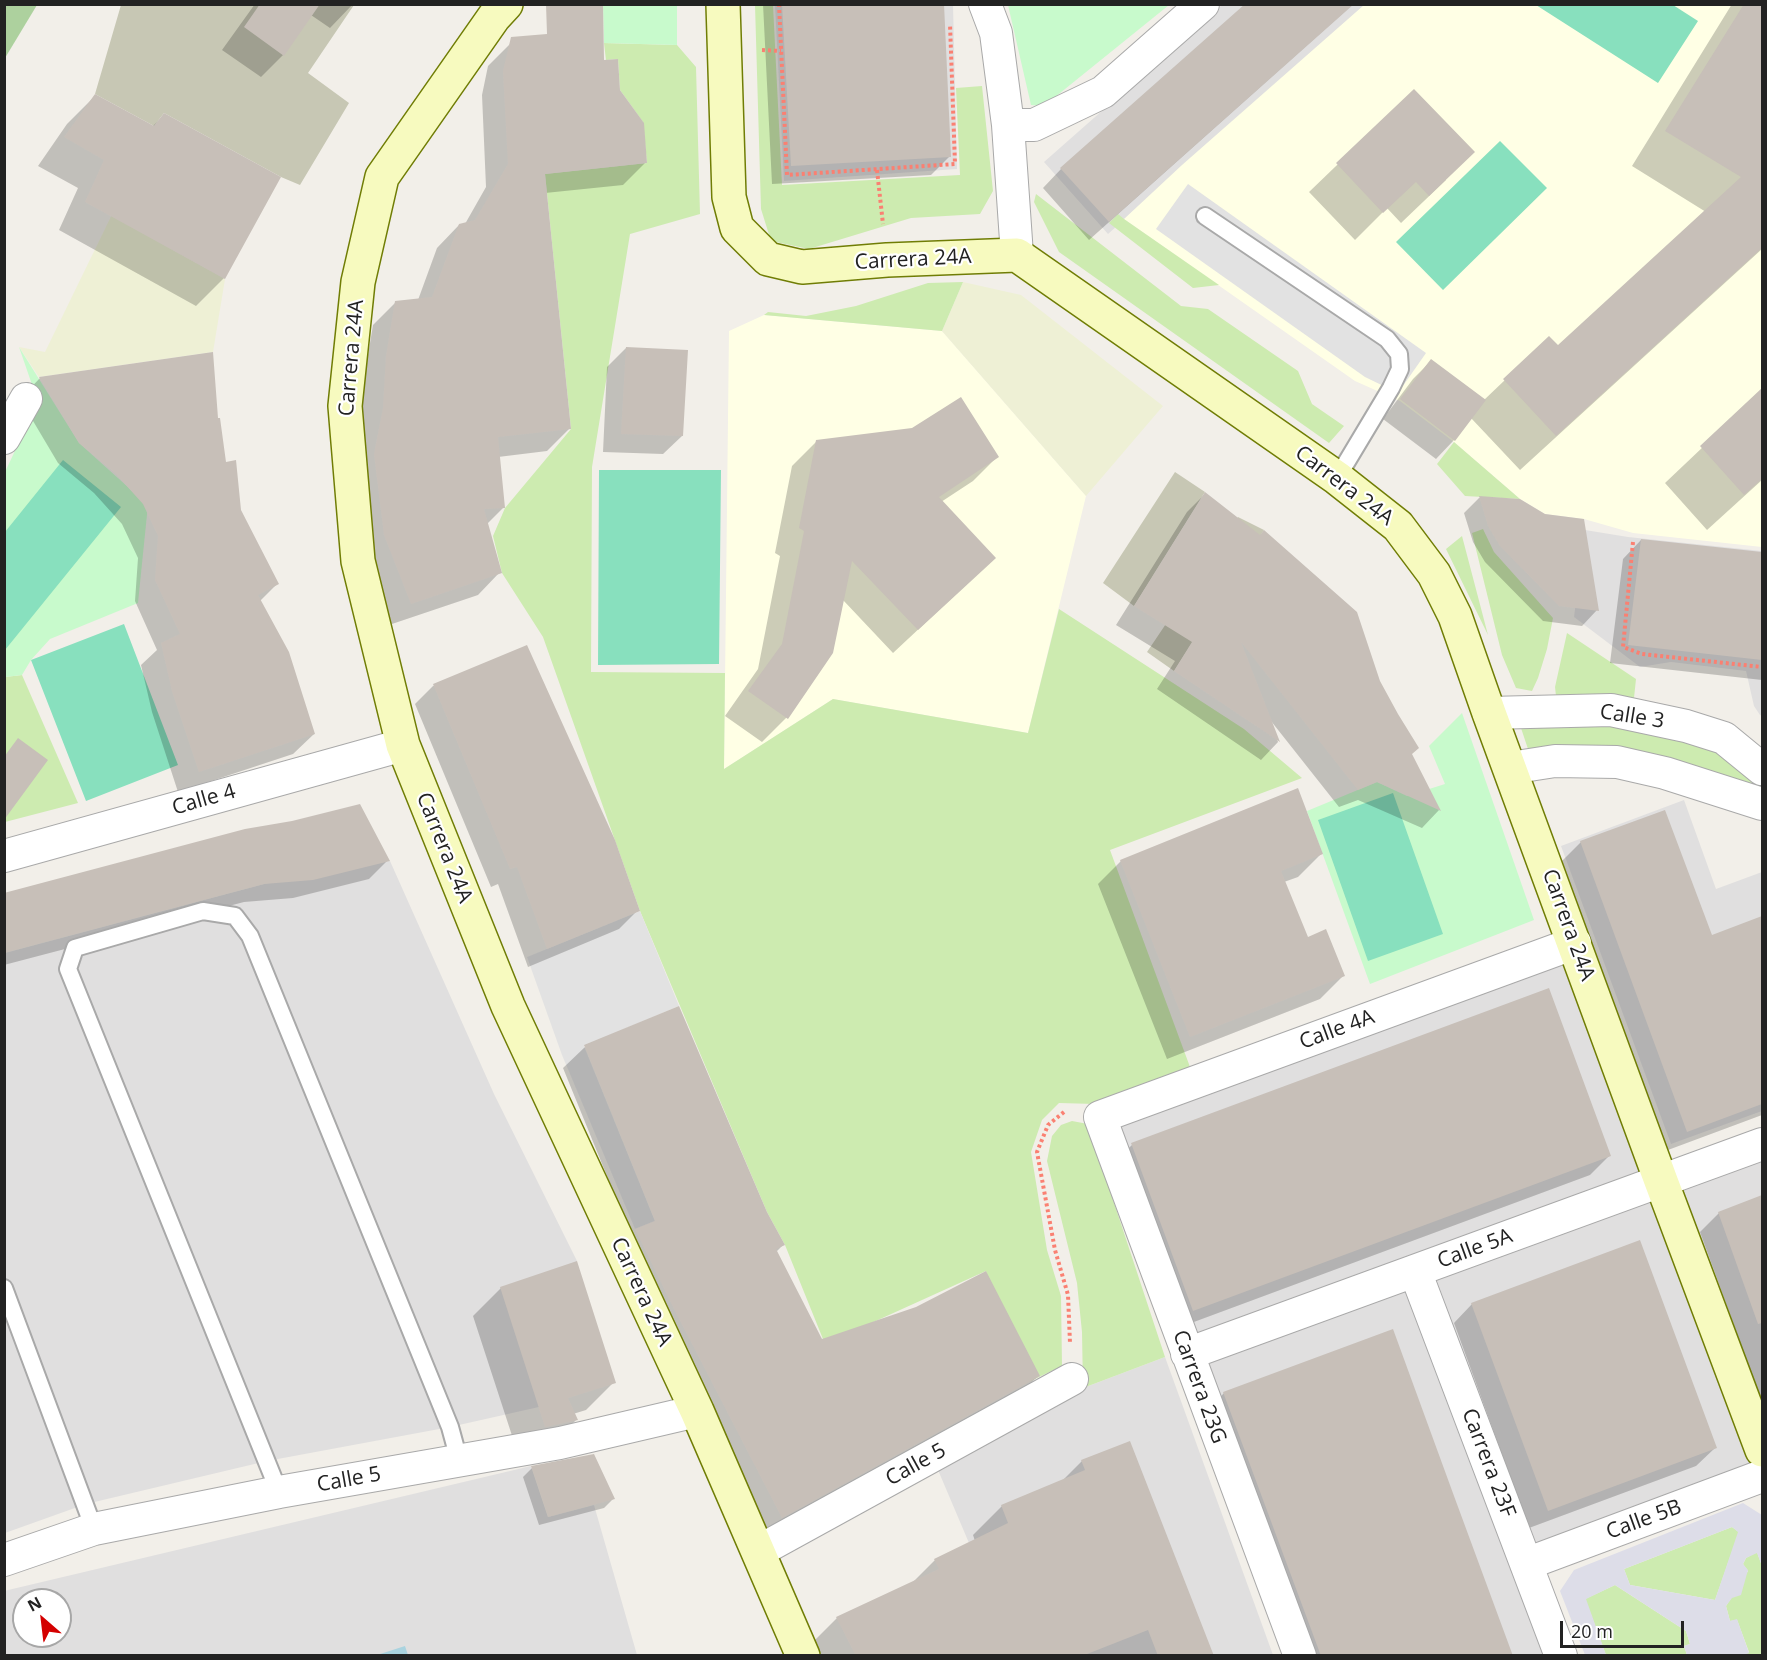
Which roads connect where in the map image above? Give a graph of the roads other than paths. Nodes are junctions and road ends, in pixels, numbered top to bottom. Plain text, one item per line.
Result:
1 (723, 4) edge
2 (985, 4) edge
3 (1203, 4) edge
4 (498, 9) edge
5 (1008, 125) junction
6 (1205, 216) dead end
7 (1017, 255) junction
8 (26, 399) dead end
9 (4, 438) edge
10 (1337, 478) junction
11 (1489, 713) junction
12 (403, 744) junction
13 (1510, 768) junction
14 (1762, 769) edge
15 (1762, 804) edge
16 (4, 856) edge
17 (1575, 943) junction
18 (1100, 1117) joint
19 (1762, 1144) edge
20 (1661, 1181) junction
21 (1414, 1271) junction
22 (4, 1288) edge
23 (1187, 1354) junction
24 (1072, 1379) road end
25 (697, 1411) junction
26 (1762, 1450) edge
27 (459, 1460) junction
28 (1762, 1476) edge
29 (279, 1492) junction
30 (94, 1529) junction
31 (759, 1551) junction
32 (4, 1560) edge
33 (1526, 1564) junction
34 (803, 1656) edge
35 (1300, 1656) edge
36 (1561, 1656) edge

1 - 7 street, Carrera 24A
2 - 5 street
3 - 5 street
4 - 12 street, Carrera 24A
5 - 7 street
6 - 10 lane
7 - 10 street, Carrera 24A
8 - 9 street
10 - 11 street, Carrera 24A
11 - 13 street, Carrera 24A
11 - 14 street, Calle 3
12 - 16 street, Calle 4
12 - 25 street, Carrera 24A
13 - 15 street
13 - 17 street, Carrera 24A
17 - 18 street, Calle 4A
17 - 20 street, Carrera 24A
18 - 23 street, Carrera 23G
19 - 20 street, Calle 5A
20 - 21 street, Calle 5A
20 - 26 street, Carrera 24A
21 - 23 street, Calle 5A
21 - 33 street, Carrera 23F
22 - 30 lane
23 - 35 street, Carrera 23G
24 - 31 street, Calle 5
25 - 27 street, Calle 5
25 - 31 street, Carrera 24A
27 - 29 street, Calle 5
27 - 29 lane
28 - 33 street, Calle 5B
29 - 30 street, Calle 5
30 - 32 street, Calle 5
31 - 34 street, Carrera 24A
33 - 36 street, Carrera 23F

